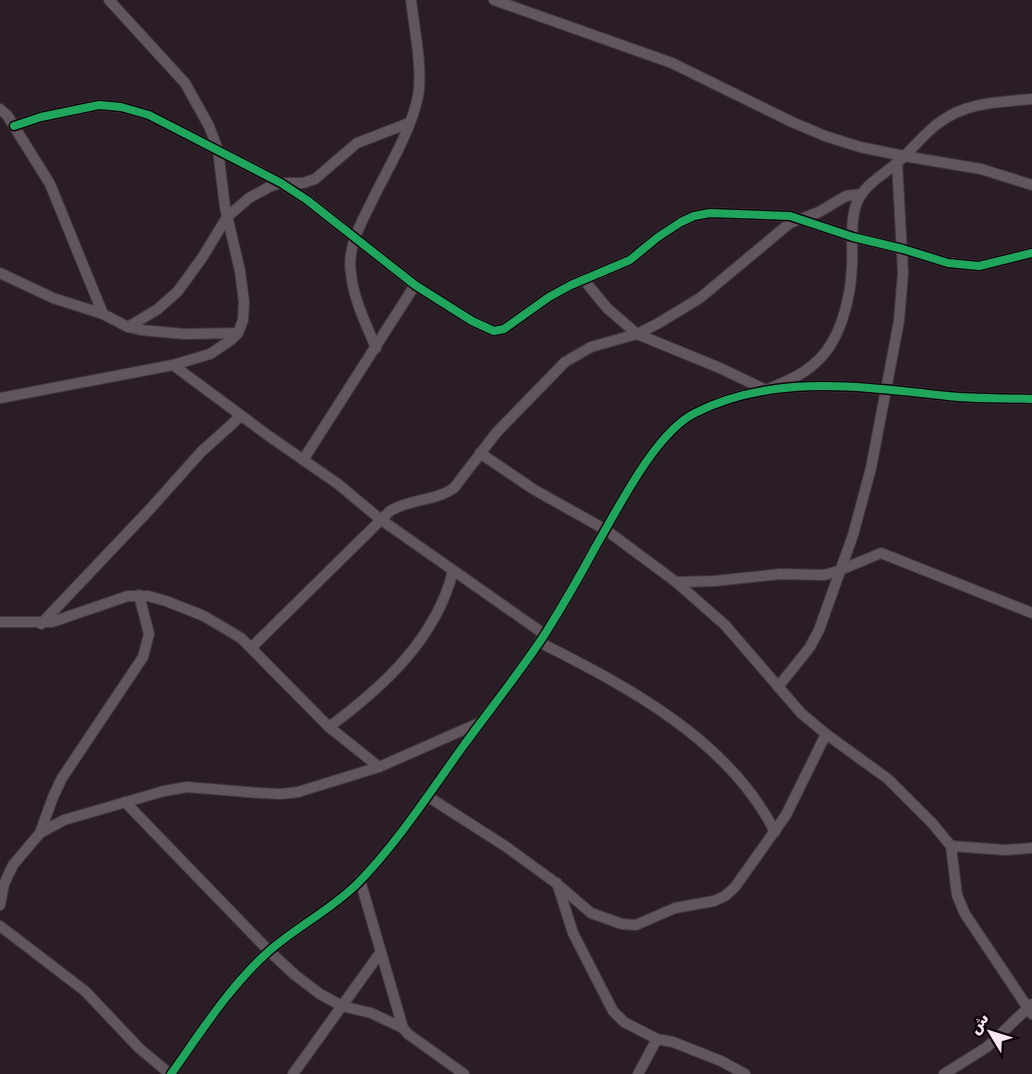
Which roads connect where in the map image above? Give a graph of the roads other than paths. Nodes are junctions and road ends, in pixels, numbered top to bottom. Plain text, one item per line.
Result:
1 (109, 0) edge
2 (411, 0) edge
3 (494, 0) edge
4 (1032, 99) edge
5 (0, 109) edge
6 (409, 123) junction
7 (14, 126) junction
8 (218, 150) junction
9 (901, 159) junction
10 (281, 183) junction
11 (1032, 185) edge
12 (861, 194) junction
13 (227, 217) junction
14 (800, 218) junction
15 (354, 237) junction
16 (853, 237) junction
17 (903, 249) junction
18 (1032, 253) edge
19 (0, 273) edge
20 (584, 280) junction
21 (415, 285) junction
22 (103, 314) junction
23 (128, 327) junction
24 (238, 333) junction
25 (637, 334) junction
26 (376, 348) junction
27 (173, 365) junction
28 (887, 389) junction
29 (766, 390) junction
30 (0, 398) edge
31 (1032, 399) edge
32 (241, 416) junction
33 (480, 453) junction
34 (303, 460) junction
35 (380, 519) junction
36 (606, 530) junction
37 (453, 571) junction
38 (838, 571) junction
39 (676, 582) junction
40 (139, 595) junction
41 (1032, 613) edge
42 (0, 622) edge
43 (41, 624) junction
44 (542, 638) junction
45 (252, 647) junction
46 (778, 687) junction
47 (480, 723) junction
48 (329, 728) junction
49 (826, 734) junction
50 (380, 767) junction
51 (427, 796) junction
52 (125, 802) junction
53 (775, 832) junction
54 (40, 833) junction
55 (951, 846) junction
56 (1032, 848) edge
57 (13, 865) junction
58 (0, 868) edge
59 (360, 880) junction
60 (556, 883) junction
61 (0, 905) edge
62 (0, 926) edge
63 (269, 951) junction
64 (380, 953) junction
65 (342, 1006) junction
66 (1030, 1008) edge
67 (403, 1028) junction
68 (657, 1038) junction
69 (170, 1074) edge
70 (293, 1074) edge
71 (464, 1074) edge
72 (638, 1074) edge
73 (745, 1074) edge
74 (944, 1074) edge

1 - 8 street
2 - 6 street
3 - 9 street
4 - 9 street
5 - 7 street
6 - 10 street
6 - 15 street
7 - 8 street
7 - 22 street
8 - 10 street
8 - 13 street
9 - 11 street
9 - 12 street
9 - 17 street
10 - 13 street
10 - 15 street
12 - 14 street
12 - 16 street
13 - 23 street
13 - 24 street
14 - 16 street
14 - 20 street
14 - 25 street
15 - 21 street
15 - 26 street
16 - 17 street
16 - 29 street
17 - 18 street
17 - 28 street
19 - 22 street
20 - 21 street
20 - 25 street
21 - 26 street
22 - 23 street
23 - 24 street
24 - 27 street
25 - 29 street
25 - 33 street
26 - 34 street
27 - 30 street
27 - 32 street
28 - 29 street
28 - 31 street
28 - 38 street
29 - 36 street
32 - 34 street
32 - 43 street
33 - 35 street
33 - 36 street
34 - 35 street
35 - 37 street
35 - 45 street
36 - 39 street
36 - 44 street
37 - 44 street
37 - 48 street
38 - 39 street
38 - 41 street
38 - 46 street
39 - 46 street
40 - 43 street
40 - 45 street
40 - 54 street
42 - 43 street
44 - 47 street
44 - 53 street
45 - 48 street
46 - 49 street
47 - 50 street
47 - 51 street
48 - 50 street
49 - 53 street
49 - 55 street
50 - 52 street
51 - 59 street
51 - 60 street
52 - 54 street
52 - 63 street
53 - 60 street
54 - 57 street
55 - 56 street
55 - 66 street
57 - 58 street
57 - 61 street
59 - 63 street
59 - 64 street
60 - 68 street
62 - 69 street
63 - 65 street
63 - 69 street
64 - 65 street
64 - 67 street
65 - 67 street
65 - 70 street
66 - 74 street
67 - 71 street
68 - 72 street
68 - 73 street

